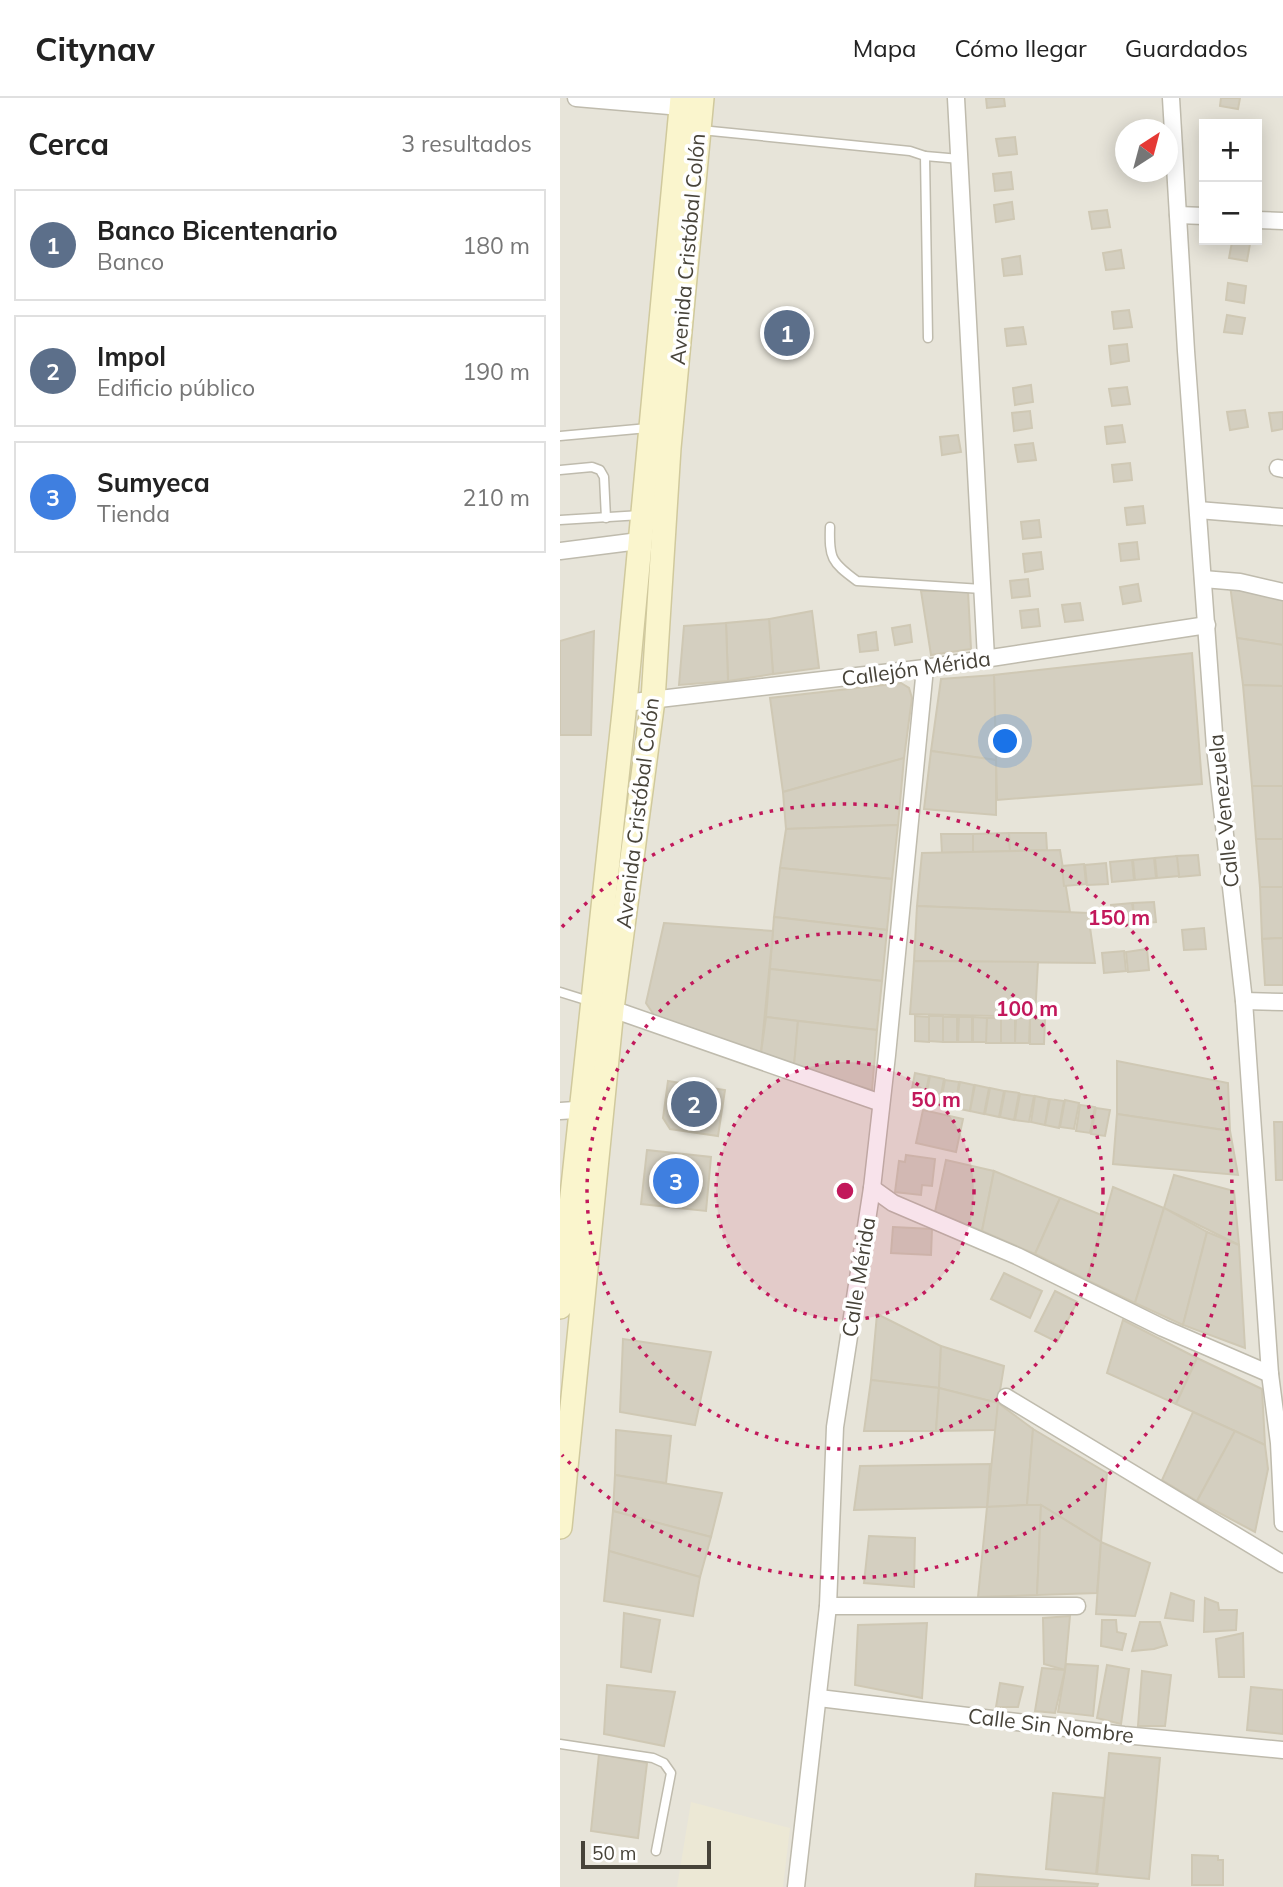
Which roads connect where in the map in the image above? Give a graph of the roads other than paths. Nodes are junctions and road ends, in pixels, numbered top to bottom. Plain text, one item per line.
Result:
1 (576, 98) edge
2 (956, 98) edge
3 (1171, 98) edge
4 (688, 101) edge
5 (698, 130) junction
6 (925, 156) junction
7 (961, 159) junction
8 (1178, 215) junction
9 (1199, 216) edge
10 (1262, 220) edge
11 (1283, 221) edge
12 (928, 338) dead end
13 (650, 428) junction
14 (560, 436) edge
15 (560, 470) edge
16 (1198, 510) junction
17 (642, 515) junction
18 (1283, 517) edge
19 (606, 518) junction
20 (560, 520) edge
21 (830, 527) dead end
22 (639, 541) junction
23 (560, 551) edge
24 (1203, 579) junction
25 (982, 589) junction
26 (1283, 592) edge
27 (1206, 625) junction
28 (986, 658) junction
29 (925, 668) junction
30 (653, 700) junction
31 (625, 703) junction
32 (560, 992) edge
33 (1244, 1002) junction
34 (1283, 1002) edge
35 (602, 1005) junction
36 (881, 1103) junction
37 (581, 1110) edge
38 (872, 1188) junction
39 (560, 1307) edge
40 (1270, 1374) junction
41 (1006, 1397) dead end
42 (1283, 1523) edge
43 (560, 1527) edge
44 (1283, 1564) edge
45 (828, 1606) junction
46 (1077, 1606) dead end
47 (819, 1698) junction
48 (560, 1744) edge
49 (1283, 1750) edge
50 (656, 1851) dead end
51 (796, 1887) edge

1 - 4 street
2 - 7 street
3 - 8 street, Calle Venezuela
4 - 5 street, Avenida Cristóbal Colón
4 - 13 street, Avenida Cristóbal Colón
5 - 6 lane
5 - 30 street, Avenida Cristóbal Colón
6 - 7 lane
6 - 12 lane
7 - 25 street
8 - 9 street
8 - 16 street, Calle Venezuela
10 - 11 street
13 - 14 lane
13 - 17 street, Avenida Cristóbal Colón
15 - 19 lane
16 - 18 street
16 - 24 street, Calle Venezuela
17 - 19 lane
17 - 22 street, Avenida Cristóbal Colón
19 - 20 lane
21 - 25 lane
22 - 23 street
22 - 31 street, Avenida Cristóbal Colón
24 - 26 street
24 - 27 street, Calle Venezuela
25 - 28 street
27 - 28 street, Callejón Mérida
27 - 33 street, Calle Venezuela
28 - 29 street, Callejón Mérida
29 - 30 street, Callejón Mérida
29 - 36 street, Calle Mérida
30 - 31 street, Callejón Mérida
30 - 35 street, Avenida Cristóbal Colón
31 - 35 street, Avenida Cristóbal Colón
32 - 35 lane
33 - 34 street
33 - 40 street, Calle Venezuela
35 - 36 street
35 - 37 street, Avenida Cristóbal Colón
36 - 38 street, Calle Mérida
37 - 39 street, Avenida Cristóbal Colón
37 - 43 street, Avenida Cristóbal Colón
38 - 40 street
38 - 45 street, Calle Mérida
40 - 42 street, Calle Venezuela
41 - 44 street
45 - 46 street
45 - 47 street, Calle Mérida
47 - 49 street, Calle Sin Nombre
47 - 51 street, Calle Mérida
48 - 50 lane

